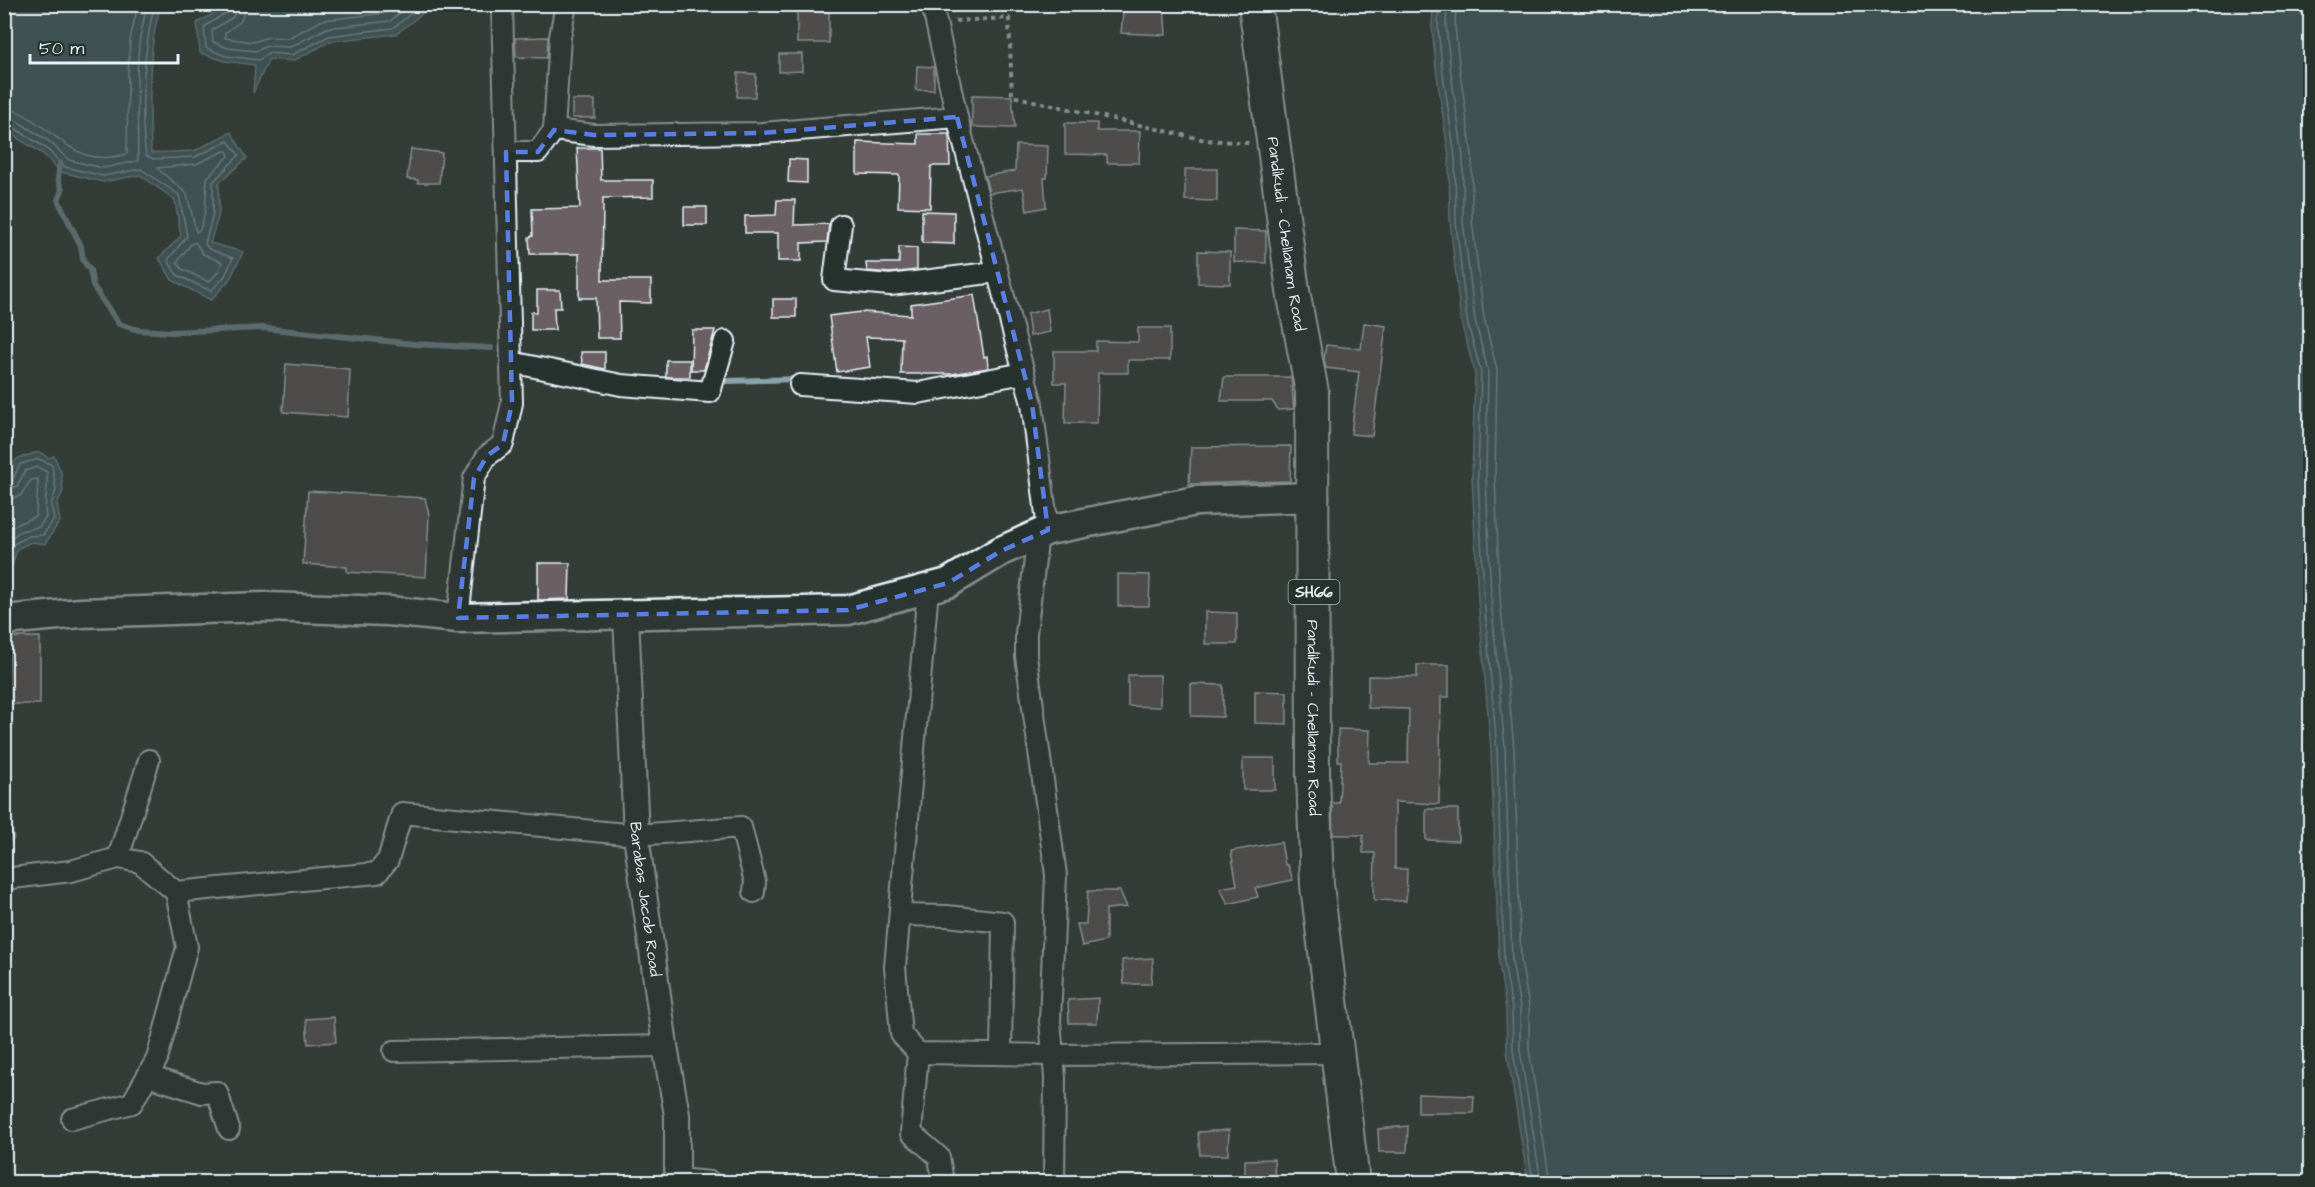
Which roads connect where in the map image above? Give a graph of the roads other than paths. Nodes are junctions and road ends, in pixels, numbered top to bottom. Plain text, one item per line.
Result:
1 (502, 4) edge
2 (566, 4) edge
3 (1255, 4) edge
4 (934, 13) edge
5 (957, 117) junction
6 (554, 130) junction
7 (506, 152) junction
8 (841, 225) dead end
9 (997, 272) junction
10 (725, 341) dead end
11 (511, 362) junction
12 (1024, 373) junction
13 (800, 386) dead end
14 (1314, 496) junction
15 (1043, 532) junction
16 (928, 589) junction
17 (626, 615) junction
18 (458, 618) junction
19 (7, 620) edge
20 (149, 760) dead end
21 (636, 835) junction
22 (118, 858) junction
23 (4, 879) edge
24 (176, 892) junction
25 (754, 892) dead end
26 (900, 915) junction
27 (664, 1046) junction
28 (394, 1051) dead end
29 (918, 1053) junction
30 (1337, 1053) junction
31 (1001, 1054) junction
32 (1052, 1055) junction
33 (148, 1076) junction
34 (72, 1119) dead end
35 (229, 1129) dead end
36 (677, 1181) edge
37 (710, 1182) edge
38 (944, 1182) edge
39 (1054, 1182) edge
40 (1353, 1182) edge

1 - 7 street
2 - 6 street
3 - 14 main road, Pandikudi - Chellanam Road / SH66
4 - 5 street
5 - 6 street
5 - 9 street
6 - 7 street
7 - 11 street
8 - 9 street
9 - 12 street
10 - 11 street
11 - 18 street
12 - 13 street
12 - 15 street
14 - 15 main road
14 - 30 main road, Pandikudi - Chellanam Road / SH66
15 - 16 main road
15 - 32 street
16 - 17 main road
16 - 26 street
17 - 18 main road
17 - 21 street, Barabas Jacob Road
18 - 19 main road
20 - 22 street
21 - 24 street
21 - 25 street
21 - 27 street, Barabas Jacob Road
22 - 23 street
22 - 24 street
24 - 33 street
26 - 29 street
26 - 31 street
27 - 28 street
27 - 36 street, Barabas Jacob Road
29 - 31 street
29 - 38 street
30 - 32 street
30 - 40 main road, Pandikudi - Chellanam Road / SH66
31 - 32 street
32 - 39 street
33 - 34 street
33 - 35 street
36 - 37 street

